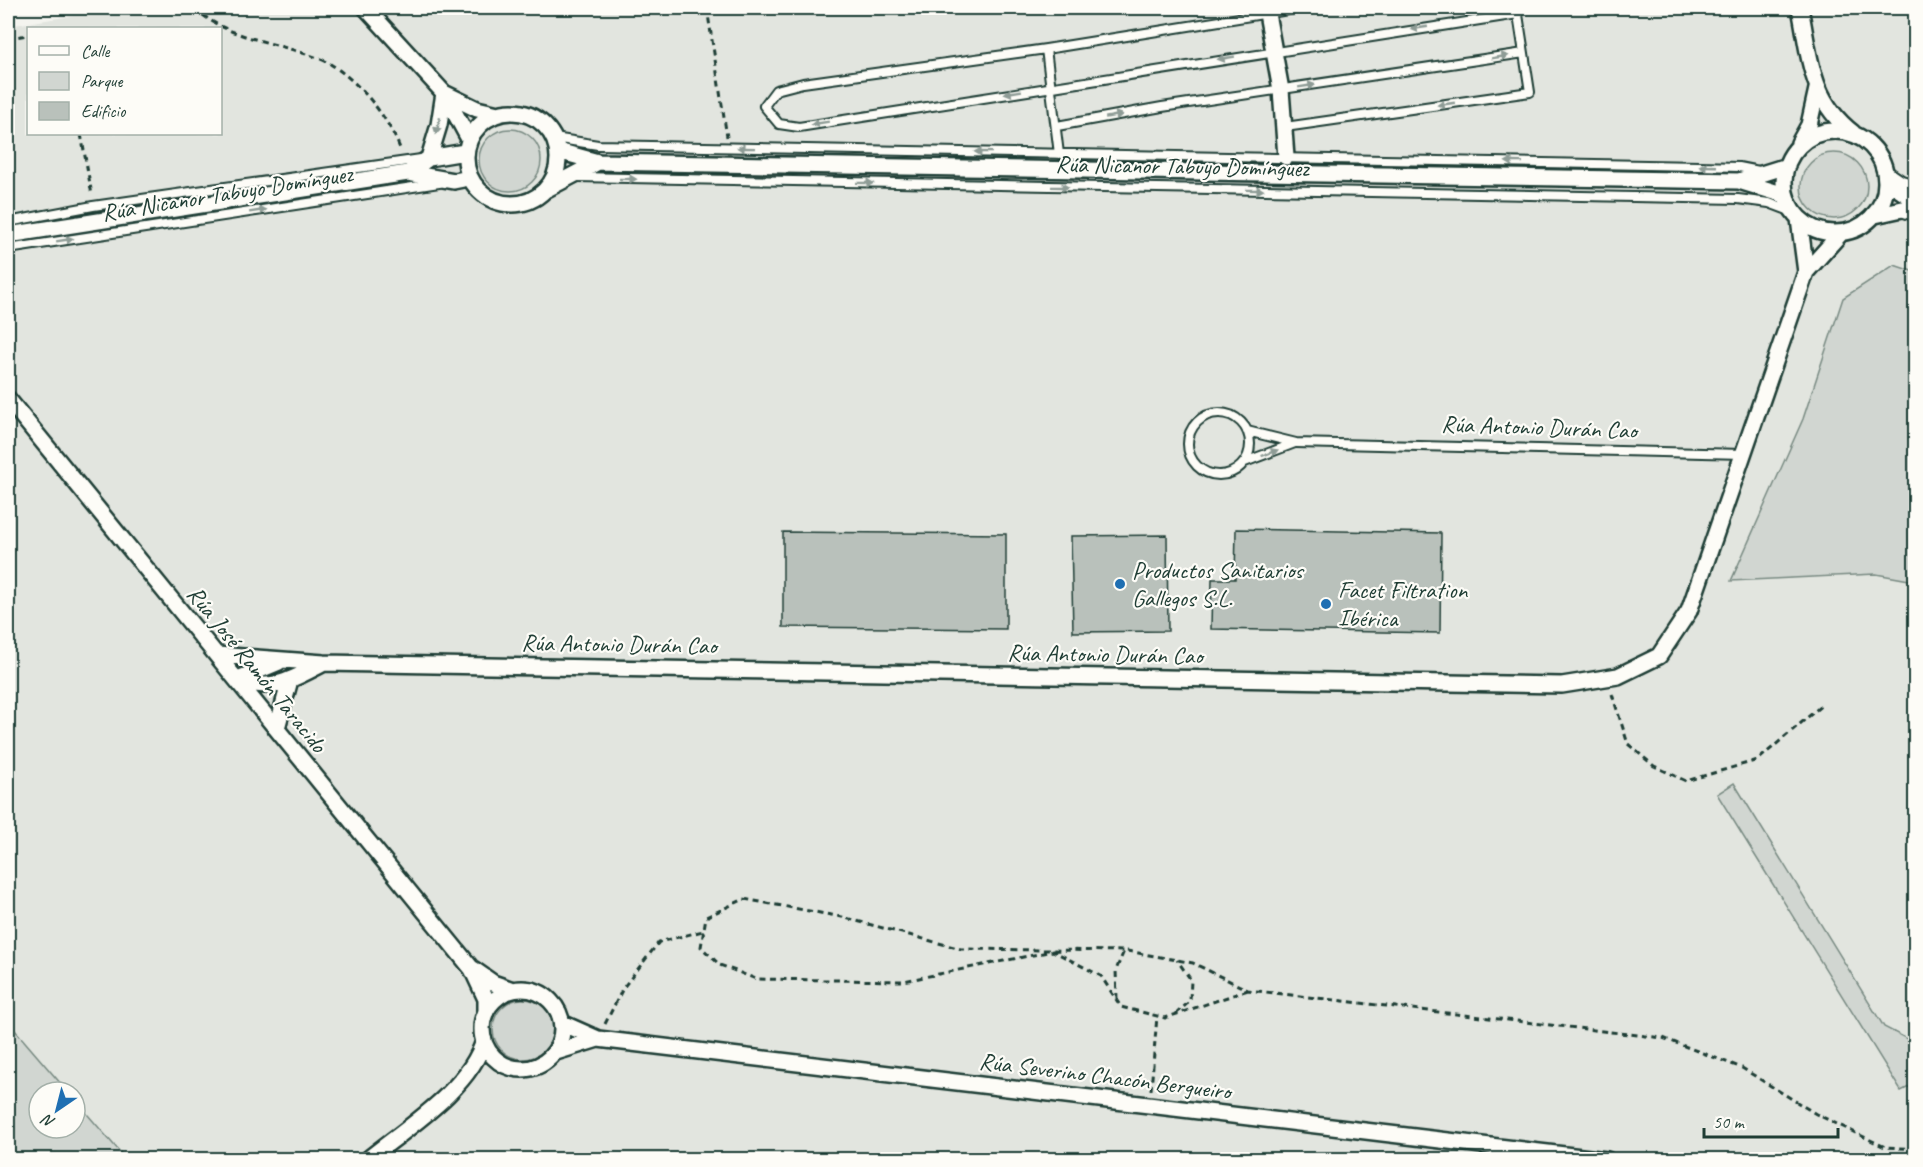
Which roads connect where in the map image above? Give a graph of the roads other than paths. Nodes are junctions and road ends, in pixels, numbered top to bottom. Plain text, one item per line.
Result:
1 (366, 8) edge
2 (1301, 8) edge
3 (1800, 8) edge
4 (1266, 10) edge
5 (1518, 11) edge
6 (1046, 49) junction
7 (1272, 51) junction
8 (1524, 53) junction
9 (1051, 86) junction
10 (1817, 89) junction
11 (1281, 90) junction
12 (444, 93) junction
13 (498, 114) junction
14 (1057, 126) junction
15 (1285, 127) junction
16 (1855, 135) junction
17 (556, 145) junction
18 (467, 146) junction
19 (1796, 148) junction
20 (1059, 154) junction
21 (429, 158) junction
22 (1287, 158) junction
23 (598, 162) junction
24 (1787, 166) junction
25 (406, 168) junction
26 (1885, 171) junction
27 (1766, 172) junction
28 (569, 177) junction
29 (462, 179) junction
30 (1739, 182) junction
31 (1916, 184) edge
32 (547, 189) junction
33 (1785, 195) junction
34 (1916, 201) edge
35 (1916, 206) edge
36 (1897, 210) junction
37 (1796, 215) junction
38 (1875, 215) junction
39 (1916, 217) edge
40 (8, 222) edge
41 (1841, 233) junction
42 (8, 236) edge
43 (8, 249) edge
44 (1806, 272) junction
45 (8, 399) edge
46 (1247, 431) junction
47 (1296, 443) junction
48 (1744, 454) junction
49 (1245, 462) junction
50 (217, 655) junction
51 (285, 661) junction
52 (324, 663) junction
53 (238, 679) junction
54 (290, 680) junction
55 (277, 728) junction
56 (472, 969) junction
57 (513, 990) junction
58 (486, 1012) junction
59 (562, 1023) junction
60 (598, 1039) junction
61 (484, 1040) junction
62 (556, 1052) junction
63 (502, 1064) junction
64 (462, 1079) junction
65 (367, 1160) edge
66 (1607, 1160) edge

1 - 12 street
2 - 4 lane
3 - 10 street
4 - 6 lane
4 - 7 street
5 -> 7 lane
5 - 8 lane
6 - 9 lane
9 -> 6 lane
7 -> 9 lane
7 - 11 street
11 -> 8 lane
8 -> 15 lane
9 - 14 lane
10 - 16 street
10 - 19 street
14 -> 11 lane
11 - 15 street
12 - 13 street
12 - 18 street
12 -> 21 street
13 - 17 street
13 - 18 street
14 - 20 lane
15 - 22 street
16 - 19 street
16 - 26 street
20 -> 17 lane, Rúa Nicanor Tabuyo Domínguez
17 - 23 street, Rúa Nicanor Tabuyo Domínguez
17 - 32 street
18 - 21 street, Rúa Nicanor Tabuyo Domínguez
18 - 29 street
19 - 24 street
20 - 22 lane, Rúa Nicanor Tabuyo Domínguez
21 - 25 street, Rúa Nicanor Tabuyo Domínguez
27 -> 22 lane, Rúa Nicanor Tabuyo Domínguez
23 - 28 street, Rúa Nicanor Tabuyo Domínguez
23 - 30 street, Rúa Nicanor Tabuyo Domínguez
24 - 27 street, Rúa Nicanor Tabuyo Domínguez
24 - 33 street
25 - 29 street, Rúa Nicanor Tabuyo Domínguez
25 - 40 lane, Rúa Nicanor Tabuyo Domínguez
25 - 42 street, Rúa Nicanor Tabuyo Domínguez
26 - 31 lane
26 - 34 street
26 - 38 street
27 - 30 street, Rúa Nicanor Tabuyo Domínguez
28 - 32 street, Rúa Nicanor Tabuyo Domínguez
28 -> 37 lane, Rúa Nicanor Tabuyo Domínguez
29 - 32 street
43 -> 29 lane, Rúa Nicanor Tabuyo Domínguez
30 - 33 street, Rúa Nicanor Tabuyo Domínguez
33 - 37 street
35 - 36 street
36 - 38 street
36 - 39 lane
37 - 41 street
37 - 44 street, Rúa Antonio Durán Cao
38 - 41 street
41 - 44 street, Rúa Antonio Durán Cao
44 - 48 street, Rúa Antonio Durán Cao
45 - 50 street, Rúa José Ramón Taracido
46 - 47 lane
46 - 49 lane
46 - 49 lane
47 - 48 lane, Rúa Antonio Durán Cao
49 -> 47 lane
48 - 52 street, Rúa Antonio Durán Cao
50 - 51 street, Rúa Antonio Durán Cao
50 - 53 street, Rúa José Ramón Taracido
51 - 52 street, Rúa Antonio Durán Cao
51 - 53 street, Rúa Antonio Durán Cao
52 - 54 street, Rúa Antonio Durán Cao
53 - 54 street, Rúa Antonio Durán Cao
53 - 55 street, Rúa José Ramón Taracido
54 - 55 street
55 - 56 street, Rúa José Ramón Taracido
56 - 57 street, Rúa José Ramón Taracido
56 - 58 street, Rúa José Ramón Taracido
57 - 58 street
57 - 59 street
58 - 61 street
59 - 60 street, Rúa Severino Chacón Bergueiro
59 - 62 street
60 - 62 street, Rúa Severino Chacón Bergueiro
60 - 66 street, Rúa Severino Chacón Bergueiro
61 - 63 street
61 - 64 street
62 - 63 street
63 - 64 street
64 - 65 street

